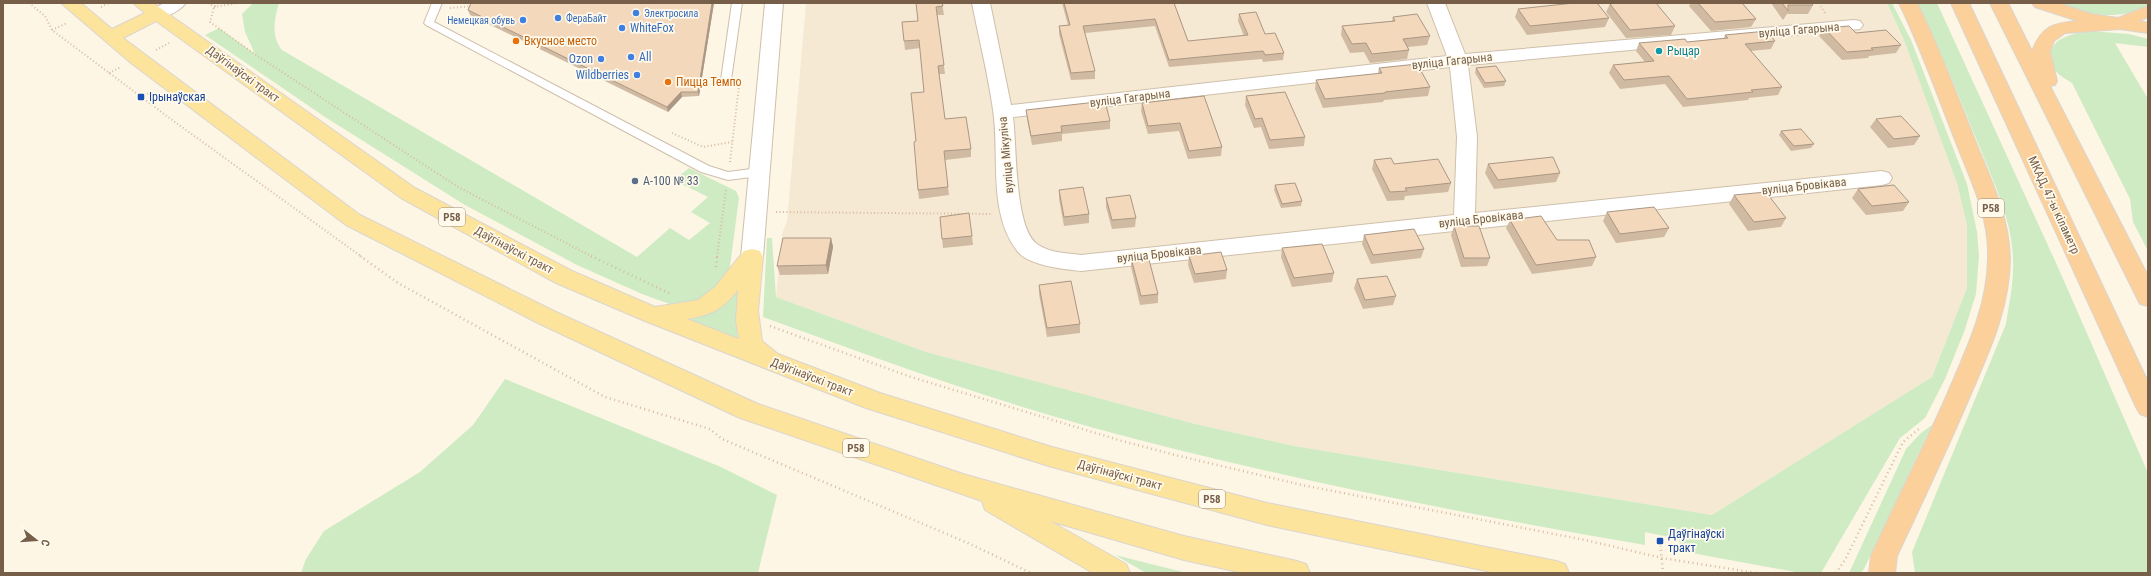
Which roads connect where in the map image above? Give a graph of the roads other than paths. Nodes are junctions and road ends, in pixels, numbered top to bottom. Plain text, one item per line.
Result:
1 (70, 3) edge
2 (177, 3) edge
3 (437, 3) edge
4 (737, 3) edge
5 (774, 3) edge
6 (981, 3) edge
7 (1436, 3) edge
8 (1908, 3) edge
9 (1960, 3) edge
10 (1999, 3) edge
11 (2041, 3) edge
12 (150, 9) edge
13 (2148, 11) edge
14 (2119, 24) junction
15 (1854, 25) dead end
16 (2148, 28) edge
17 (2148, 34) edge
18 (111, 37) junction
19 (1458, 60) junction
20 (726, 80) dead end
21 (1003, 112) junction
22 (2064, 134) junction
23 (759, 172) junction
24 (1882, 178) dead end
25 (1464, 221) junction
26 (752, 257) junction
27 (1081, 263) joint
28 (2148, 298) edge
29 (653, 315) junction
30 (778, 364) junction
31 (2148, 407) edge
32 (963, 485) junction
33 (1118, 573) edge
34 (1297, 573) edge
35 (1556, 573) edge
36 (1882, 573) edge

1 - 18 main road, Р58
2 - 12 street
3 - 23 lane
4 - 20 lane
5 - 23 street
6 - 21 street, вуліца Мікуліча
7 - 19 street
8 - 36 highway, Р58
9 - 31 highway, МКАД, 47-ы кіламетр
10 - 22 highway
11 - 14 highway
12 - 18 main road
12 - 29 main road, Даўгінаўскі тракт / Р58
13 - 14 highway
14 - 16 highway
14 - 17 highway
14 - 22 highway
15 - 19 street, вуліца Гагарына
18 - 32 main road, Р58
19 - 21 street, вуліца Гагарына
19 - 25 street
21 - 27 street, вуліца Мікуліча
22 - 28 highway
23 - 26 street
24 - 25 street, вуліца Бровікава
25 - 27 street, вуліца Бровікава
26 - 29 main road
26 - 30 main road
29 - 30 main road, Даўгінаўскі тракт / Р58
30 - 35 main road, Даўгінаўскі тракт / Р58
32 - 33 main road, Р58
32 - 34 main road, Р58

